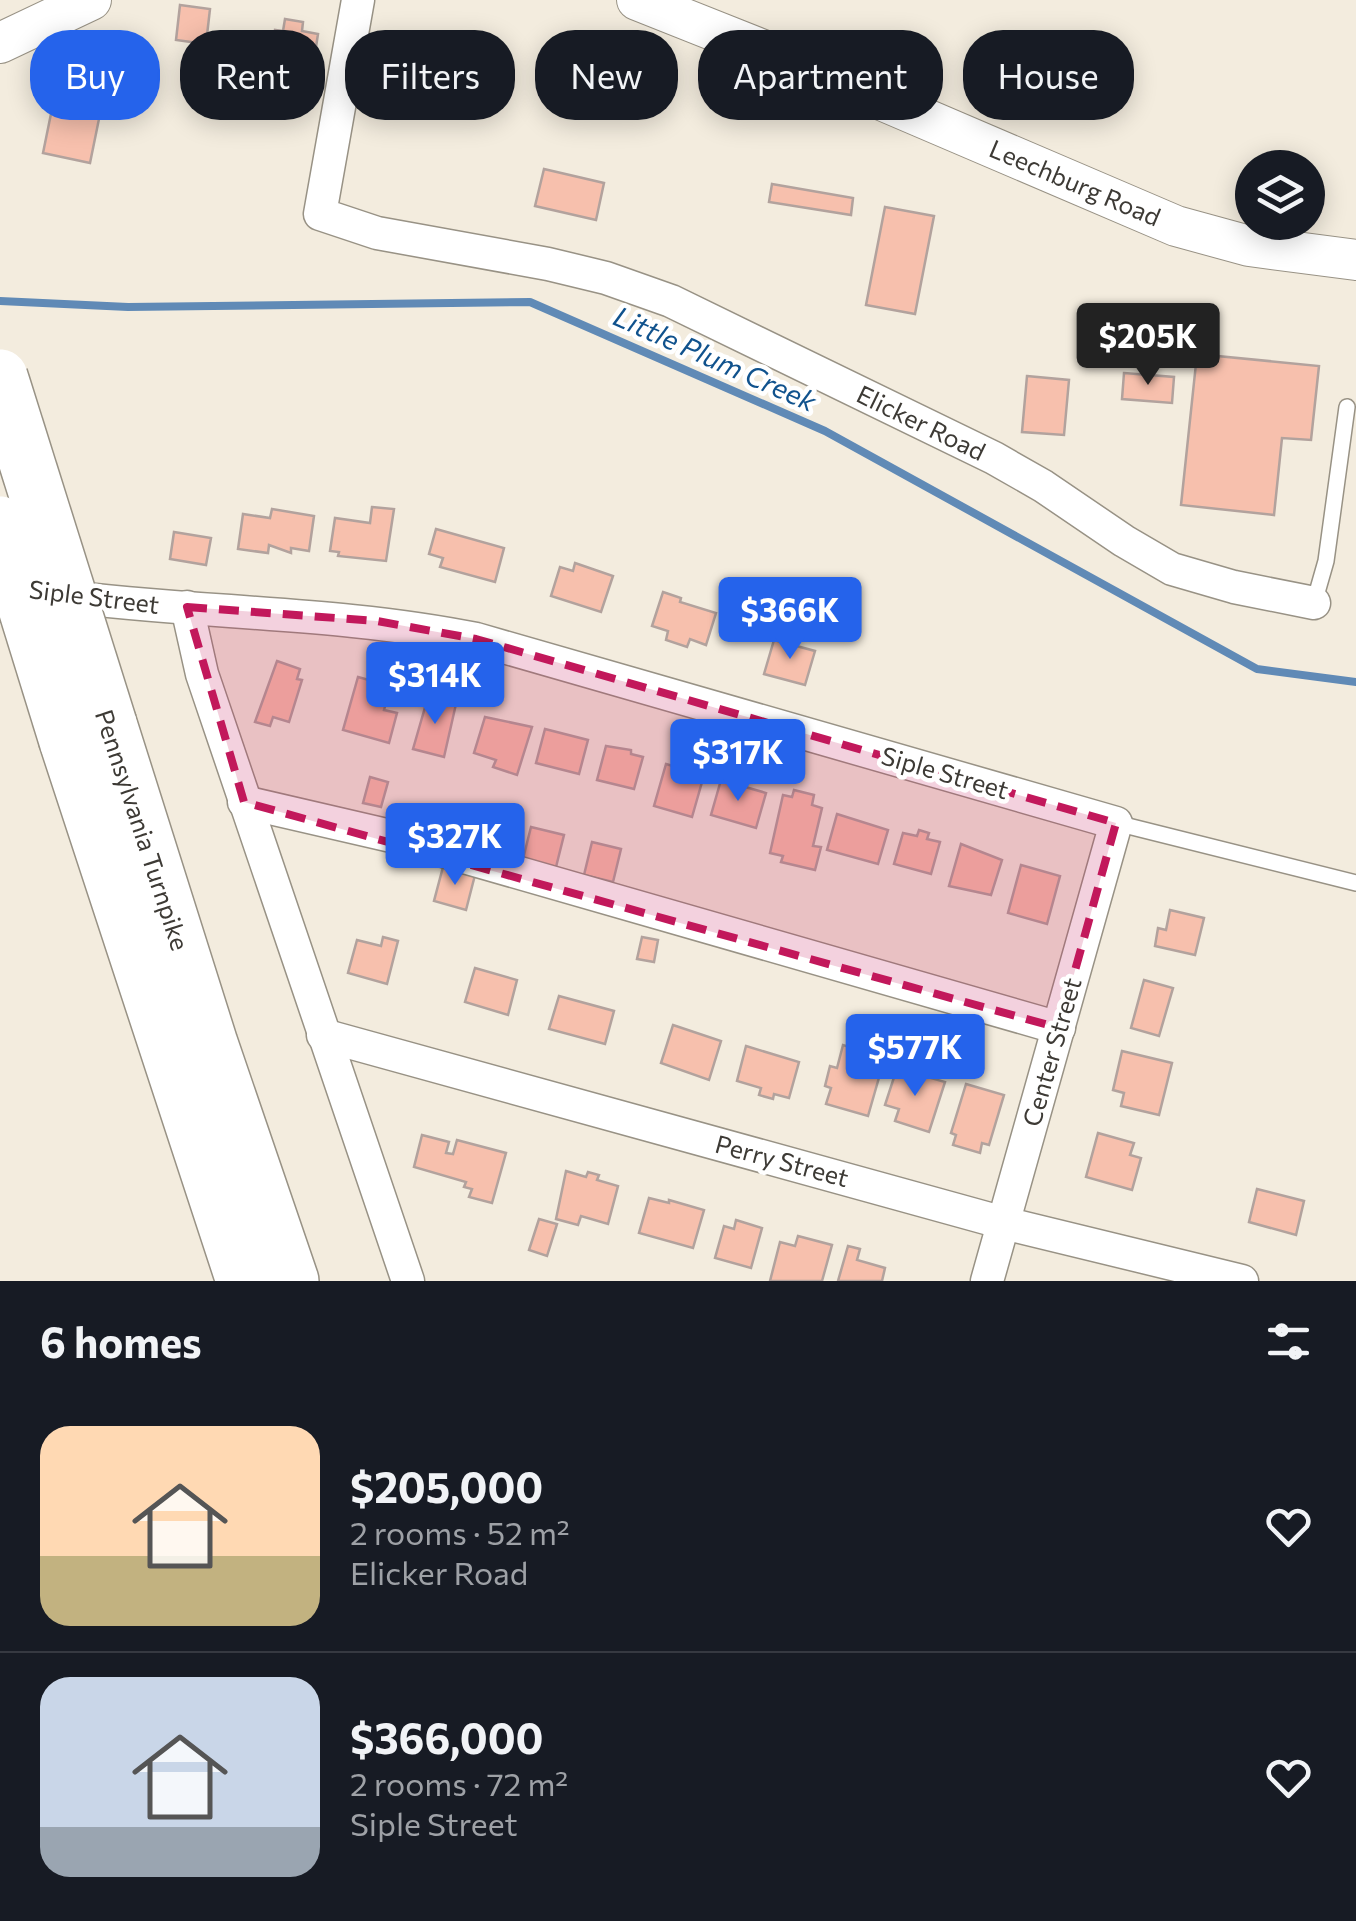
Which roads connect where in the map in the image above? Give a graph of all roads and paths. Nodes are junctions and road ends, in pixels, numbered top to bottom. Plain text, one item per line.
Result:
1 (90, 0) edge
2 (358, 0) edge
3 (638, 0) edge
4 (0, 43) edge
5 (1356, 260) edge
6 (0, 377) edge
7 (1347, 408) dead end
8 (0, 524) edge
9 (0, 584) edge
10 (1314, 603) joint
11 (188, 607) junction
12 (88, 733) junction
13 (244, 802) junction
14 (1116, 823) junction
15 (1356, 883) edge
16 (1059, 1028) junction
17 (323, 1035) junction
18 (1004, 1222) junction
19 (1224, 1279) edge
20 (412, 1280) edge
21 (244, 1281) edge
22 (291, 1281) edge
23 (987, 1281) edge

1 - 4 street
2 - 10 street, Elicker Road
3 - 5 street, Leechburg Road
6 - 12 highway, Pennsylvania Turnpike, bridge
7 - 10 lane
8 - 12 highway, Pennsylvania Turnpike, bridge
9 - 11 street, Siple Street
11 - 13 street, Siple Street
11 - 14 street, Siple Street
12 - 21 highway, Pennsylvania Turnpike
12 - 22 highway, Pennsylvania Turnpike
13 - 16 street
13 - 17 street, Siple Street
14 - 15 lane
14 - 16 street, Center Street
16 - 18 street, Center Street
17 - 18 street, Perry Street
17 - 20 street, Siple Street
18 - 19 street, Perry Street
18 - 23 street, Center Street

